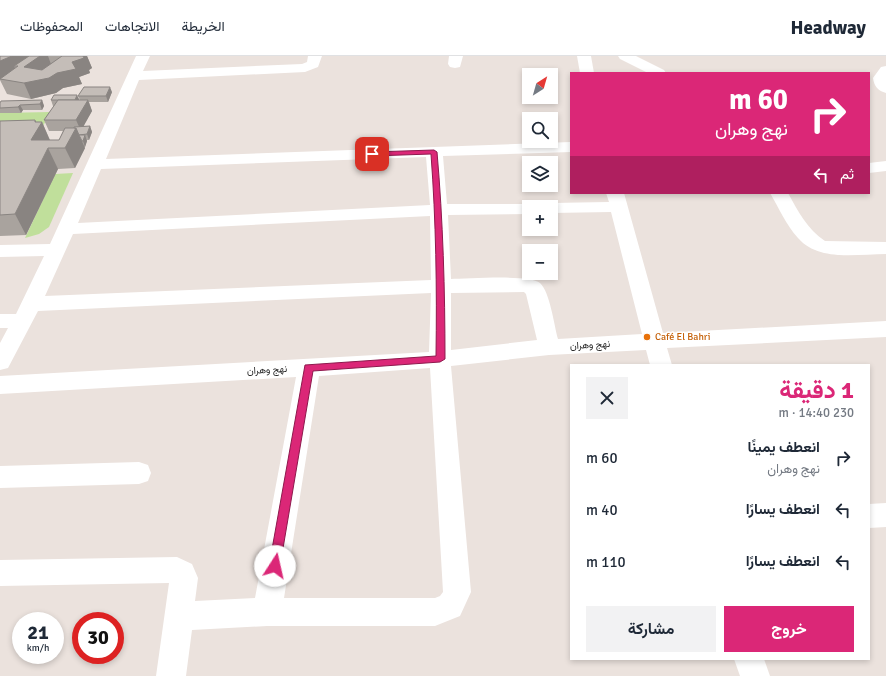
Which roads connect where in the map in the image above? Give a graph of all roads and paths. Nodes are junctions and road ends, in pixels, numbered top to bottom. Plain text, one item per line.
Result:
1 (143, 56) edge
2 (315, 56) edge
3 (584, 56) edge
4 (625, 56) edge
5 (886, 70) edge
6 (587, 72) edge
7 (657, 72) edge
8 (135, 76) junction
9 (886, 89) edge
10 (570, 147) edge
11 (434, 152) junction
12 (96, 164) junction
13 (886, 166) edge
14 (870, 168) edge
15 (780, 194) edge
16 (617, 200) edge
17 (558, 207) edge
18 (522, 209) edge
19 (439, 210) junction
20 (66, 229) junction
21 (886, 248) edge
22 (56, 250) junction
23 (0, 251) edge
24 (441, 286) junction
25 (27, 312) junction
26 (0, 321) edge
27 (886, 329) edge
28 (654, 342) junction
29 (549, 347) junction
30 (440, 359) junction
31 (0, 362) edge
32 (661, 364) edge
33 (308, 368) junction
34 (0, 385) edge
35 (139, 473) dead end
36 (0, 477) edge
37 (886, 515) edge
38 (870, 516) edge
39 (0, 573) edge
40 (267, 612) junction
41 (178, 616) junction
42 (749, 660) edge
43 (171, 676) edge
44 (755, 676) edge

1 - 8 street
2 - 8 street
3 - 6 street
4 - 7 street
5 - 9 street
8 - 12 street
10 - 11 street
11 - 12 street
11 - 19 street
12 - 20 street
13 - 14 street
15 - 21 street
16 - 17 street
16 - 28 street
18 - 19 street
19 - 20 street
19 - 24 street
20 - 22 street
22 - 23 street
22 - 25 street
24 - 25 street
24 - 29 street
24 - 30 street
25 - 26 street
25 - 31 street
27 - 28 street, نهج وهران
28 - 29 street, نهج وهران
28 - 32 street
29 - 30 street, نهج وهران
30 - 33 street, نهج وهران
30 - 40 street
33 - 34 street, نهج وهران
33 - 40 street
35 - 36 street
37 - 38 street
39 - 41 street
40 - 41 street
41 - 43 street
42 - 44 street

